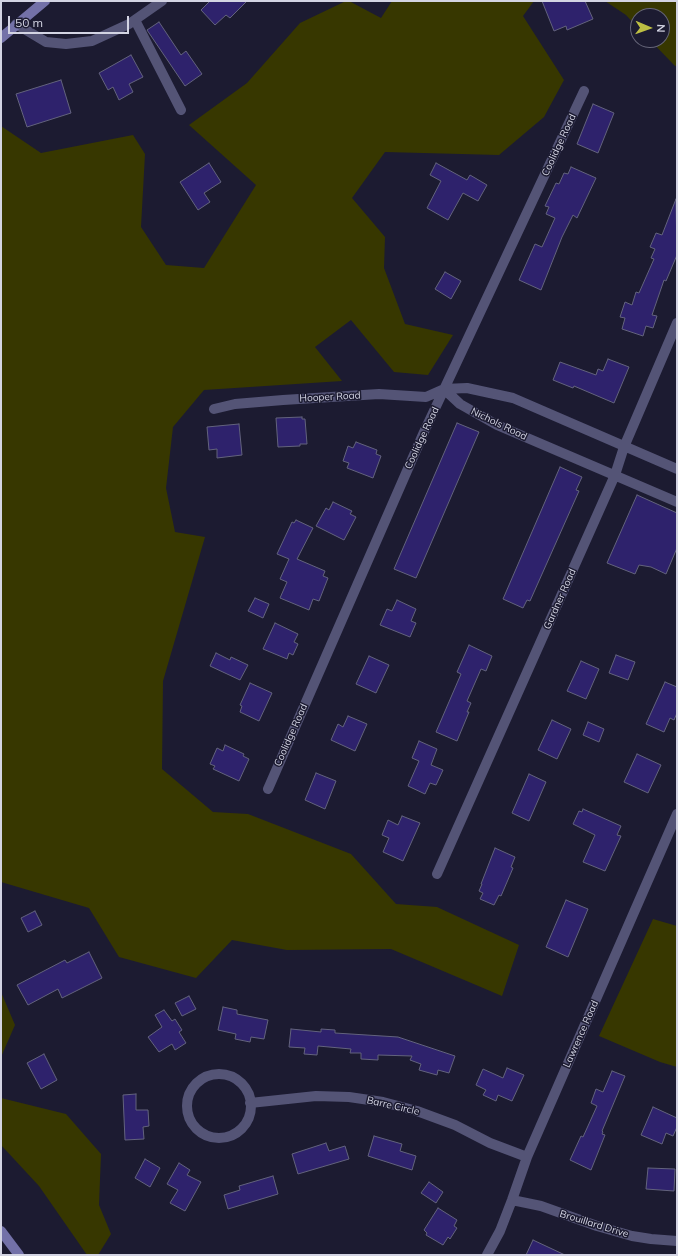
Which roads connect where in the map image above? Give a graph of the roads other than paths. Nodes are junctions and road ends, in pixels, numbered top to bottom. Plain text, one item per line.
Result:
1 (45, 1) edge
2 (162, 1) edge
3 (135, 20) junction
4 (16, 24) junction
5 (1, 38) edge
6 (584, 91) dead end
7 (181, 110) dead end
8 (677, 323) edge
9 (444, 389) junction
10 (214, 408) dead end
11 (624, 447) junction
12 (677, 469) edge
13 (615, 475) junction
14 (677, 502) edge
15 (268, 789) dead end
16 (677, 814) edge
17 (438, 874) dead end
18 (250, 1103) junction
19 (527, 1157) junction
20 (512, 1200) junction
21 (1, 1231) edge
22 (677, 1241) edge
23 (20, 1255) edge
24 (486, 1255) edge

1 - 4 main road
2 - 3 street
3 - 4 street
3 - 7 street
4 - 5 main road
6 - 9 street, Coolidge Road
8 - 11 street, Gardner Road
9 - 10 street, Hooper Road
9 - 11 street
9 - 13 street, Nichols Road
9 - 15 street, Coolidge Road
11 - 12 street
11 - 13 street, Gardner Road
13 - 14 street, Nichols Road
13 - 17 street, Gardner Road
16 - 19 street, Lawrence Road
18 - 18 street
18 - 19 street, Barre Circle
19 - 20 street, Lawrence Road
20 - 22 street, Brouillard Drive
20 - 24 street, Lawrence Road
21 - 23 main road

